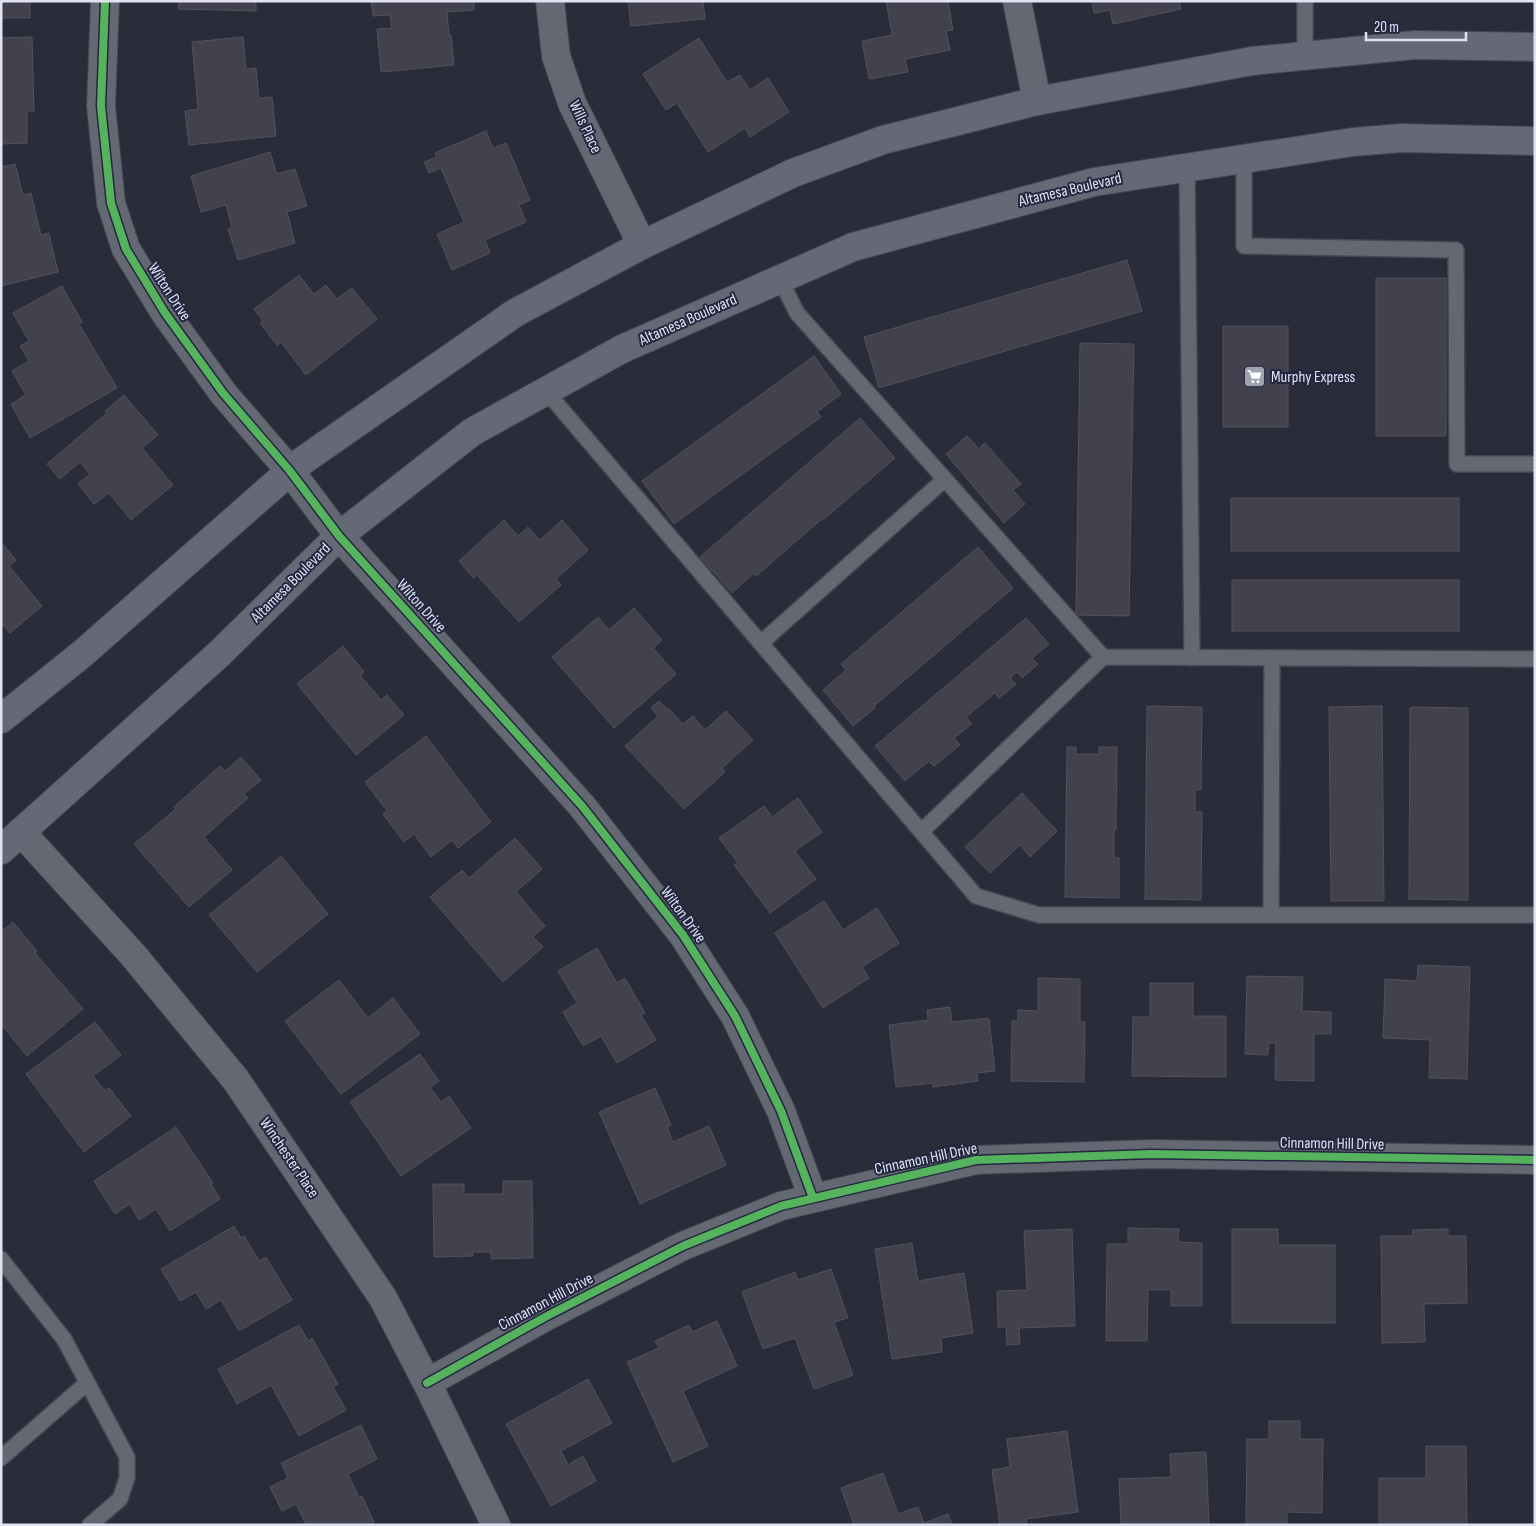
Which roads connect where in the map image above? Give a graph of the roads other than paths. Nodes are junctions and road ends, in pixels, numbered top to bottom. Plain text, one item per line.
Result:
1 (105, 1) edge
2 (550, 1) edge
3 (1017, 1) edge
4 (1305, 1) edge
5 (1535, 47) edge
6 (1305, 56) junction
7 (1037, 101) junction
8 (1535, 141) edge
9 (1244, 159) junction
10 (1187, 168) junction
11 (642, 245) junction
12 (780, 279) junction
13 (546, 391) junction
14 (1535, 464) edge
15 (290, 471) junction
16 (945, 479) junction
17 (339, 536) junction
18 (761, 643) junction
19 (1103, 657) junction
20 (1192, 658) junction
21 (1272, 658) junction
22 (1535, 659) edge
23 (1, 719) edge
24 (922, 831) junction
25 (11, 841) edge
26 (1271, 915) junction
27 (1535, 915) edge
28 (1535, 1160) edge
29 (813, 1198) junction
30 (1, 1260) edge
31 (88, 1383) junction
32 (427, 1383) junction
33 (1, 1458) edge
34 (90, 1525) edge
35 (496, 1525) edge

1 - 15 street, Wilton Drive
2 - 11 street, Wills Place
3 - 7 street
4 - 6 lane
5 - 6 main road
6 - 7 main road
7 - 11 main road
8 - 9 main road, Altamesa Boulevard
9 - 10 main road, Altamesa Boulevard
9 - 14 lane
10 - 12 main road, Altamesa Boulevard
10 - 20 lane
11 - 15 main road
12 - 13 main road, Altamesa Boulevard
12 - 16 lane
13 - 17 main road, Altamesa Boulevard
13 - 18 lane
15 - 17 street, Wilton Drive
15 - 23 main road
16 - 18 lane
16 - 19 lane
17 - 25 main road, Altamesa Boulevard
17 - 29 street, Wilton Drive
18 - 24 lane
19 - 20 lane
19 - 24 lane
20 - 21 lane
21 - 22 lane
21 - 26 lane
24 - 26 lane
25 - 32 street, Winchester Place
26 - 27 lane
28 - 29 street, Cinnamon Hill Drive
29 - 32 street, Cinnamon Hill Drive
30 - 31 lane
31 - 33 lane
31 - 34 lane
32 - 35 street, Winchester Place

